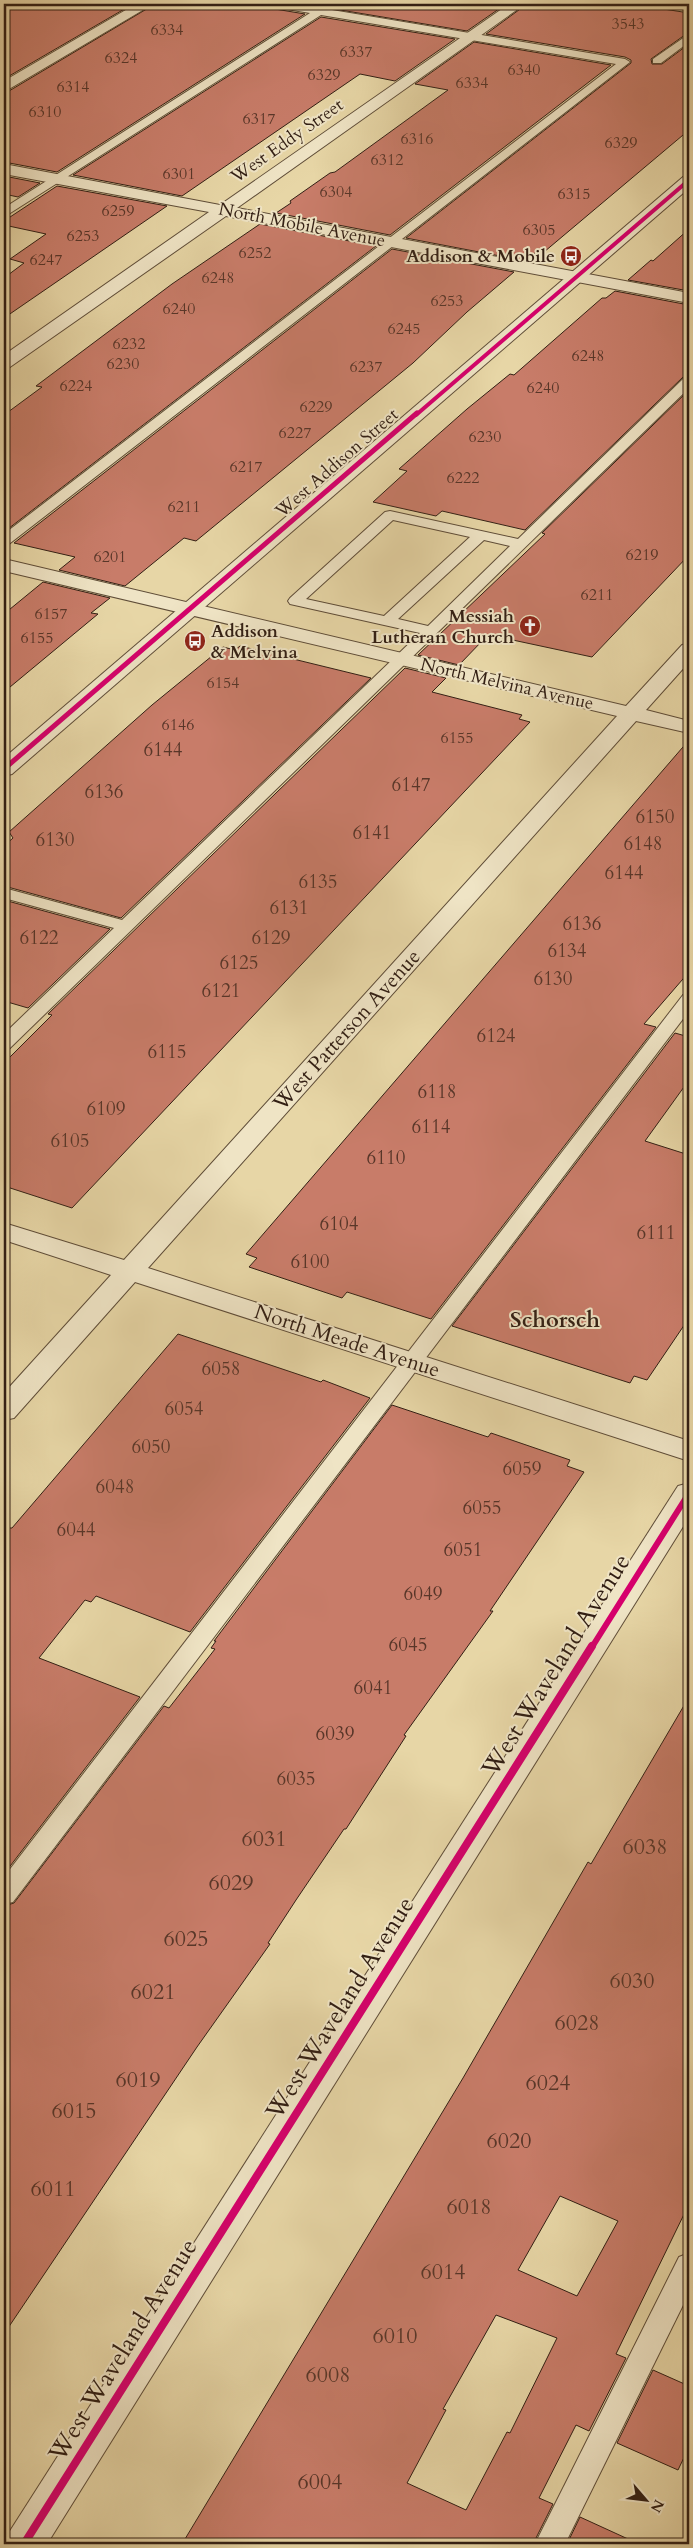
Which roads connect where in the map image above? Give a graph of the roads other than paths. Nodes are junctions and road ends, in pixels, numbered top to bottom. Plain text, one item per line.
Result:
1 (146, 4) edge
2 (275, 4) edge
3 (518, 4) edge
4 (320, 11) junction
5 (472, 36) junction
6 (689, 37) edge
7 (657, 61) dead end
8 (4, 88) edge
9 (4, 169) edge
10 (57, 179) junction
11 (689, 180) edge
12 (223, 210) junction
13 (4, 213) edge
14 (391, 242) junction
15 (577, 277) junction
16 (689, 298) edge
17 (4, 363) edge
18 (689, 381) edge
19 (480, 535) junction
20 (4, 541) edge
21 (522, 544) junction
22 (4, 565) edge
23 (190, 609) junction
24 (387, 622) junction
25 (430, 631) junction
26 (689, 649) edge
27 (402, 659) junction
28 (631, 714) junction
29 (689, 727) edge
30 (4, 769) edge
31 (4, 893) edge
32 (126, 926) junction
33 (689, 999) edge
34 (4, 1044) edge
35 (4, 1231) edge
36 (130, 1272) junction
37 (412, 1362) junction
38 (4, 1411) edge
39 (689, 1451) edge
40 (689, 1493) edge
41 (4, 1895) edge
42 (689, 2265) edge
43 (24, 2544) edge
44 (550, 2544) edge

1 - 8 street
2 - 4 lane
3 - 5 street, West Eddy Street
4 - 5 lane
4 - 10 lane
5 - 12 street, West Eddy Street
5 - 14 lane
6 - 7 lane
9 - 10 street, North Mobile Avenue
10 - 12 street, North Mobile Avenue
10 - 13 lane
11 - 15 street, West Addison Street
12 - 14 street, North Mobile Avenue
12 - 17 street, West Eddy Street
14 - 15 street, North Mobile Avenue
14 - 20 lane
15 - 16 street, North Mobile Avenue
15 - 23 street, West Addison Street
18 - 21 lane
19 - 21 lane
19 - 24 lane
19 - 24 lane
21 - 25 lane
22 - 23 street, North Melvina Avenue
23 - 27 street, North Melvina Avenue
23 - 30 street, West Addison Street
24 - 25 lane
25 - 27 lane
26 - 28 street, West Patterson Avenue
27 - 28 street, North Melvina Avenue
27 - 32 lane
28 - 29 street, North Melvina Avenue
28 - 36 street, West Patterson Avenue
31 - 32 lane
32 - 34 lane
33 - 37 lane
35 - 36 street, North Meade Avenue
36 - 37 street, North Meade Avenue
36 - 38 street, West Patterson Avenue
37 - 39 street, North Meade Avenue
37 - 41 lane
40 - 43 street, West Waveland Avenue
42 - 44 lane

